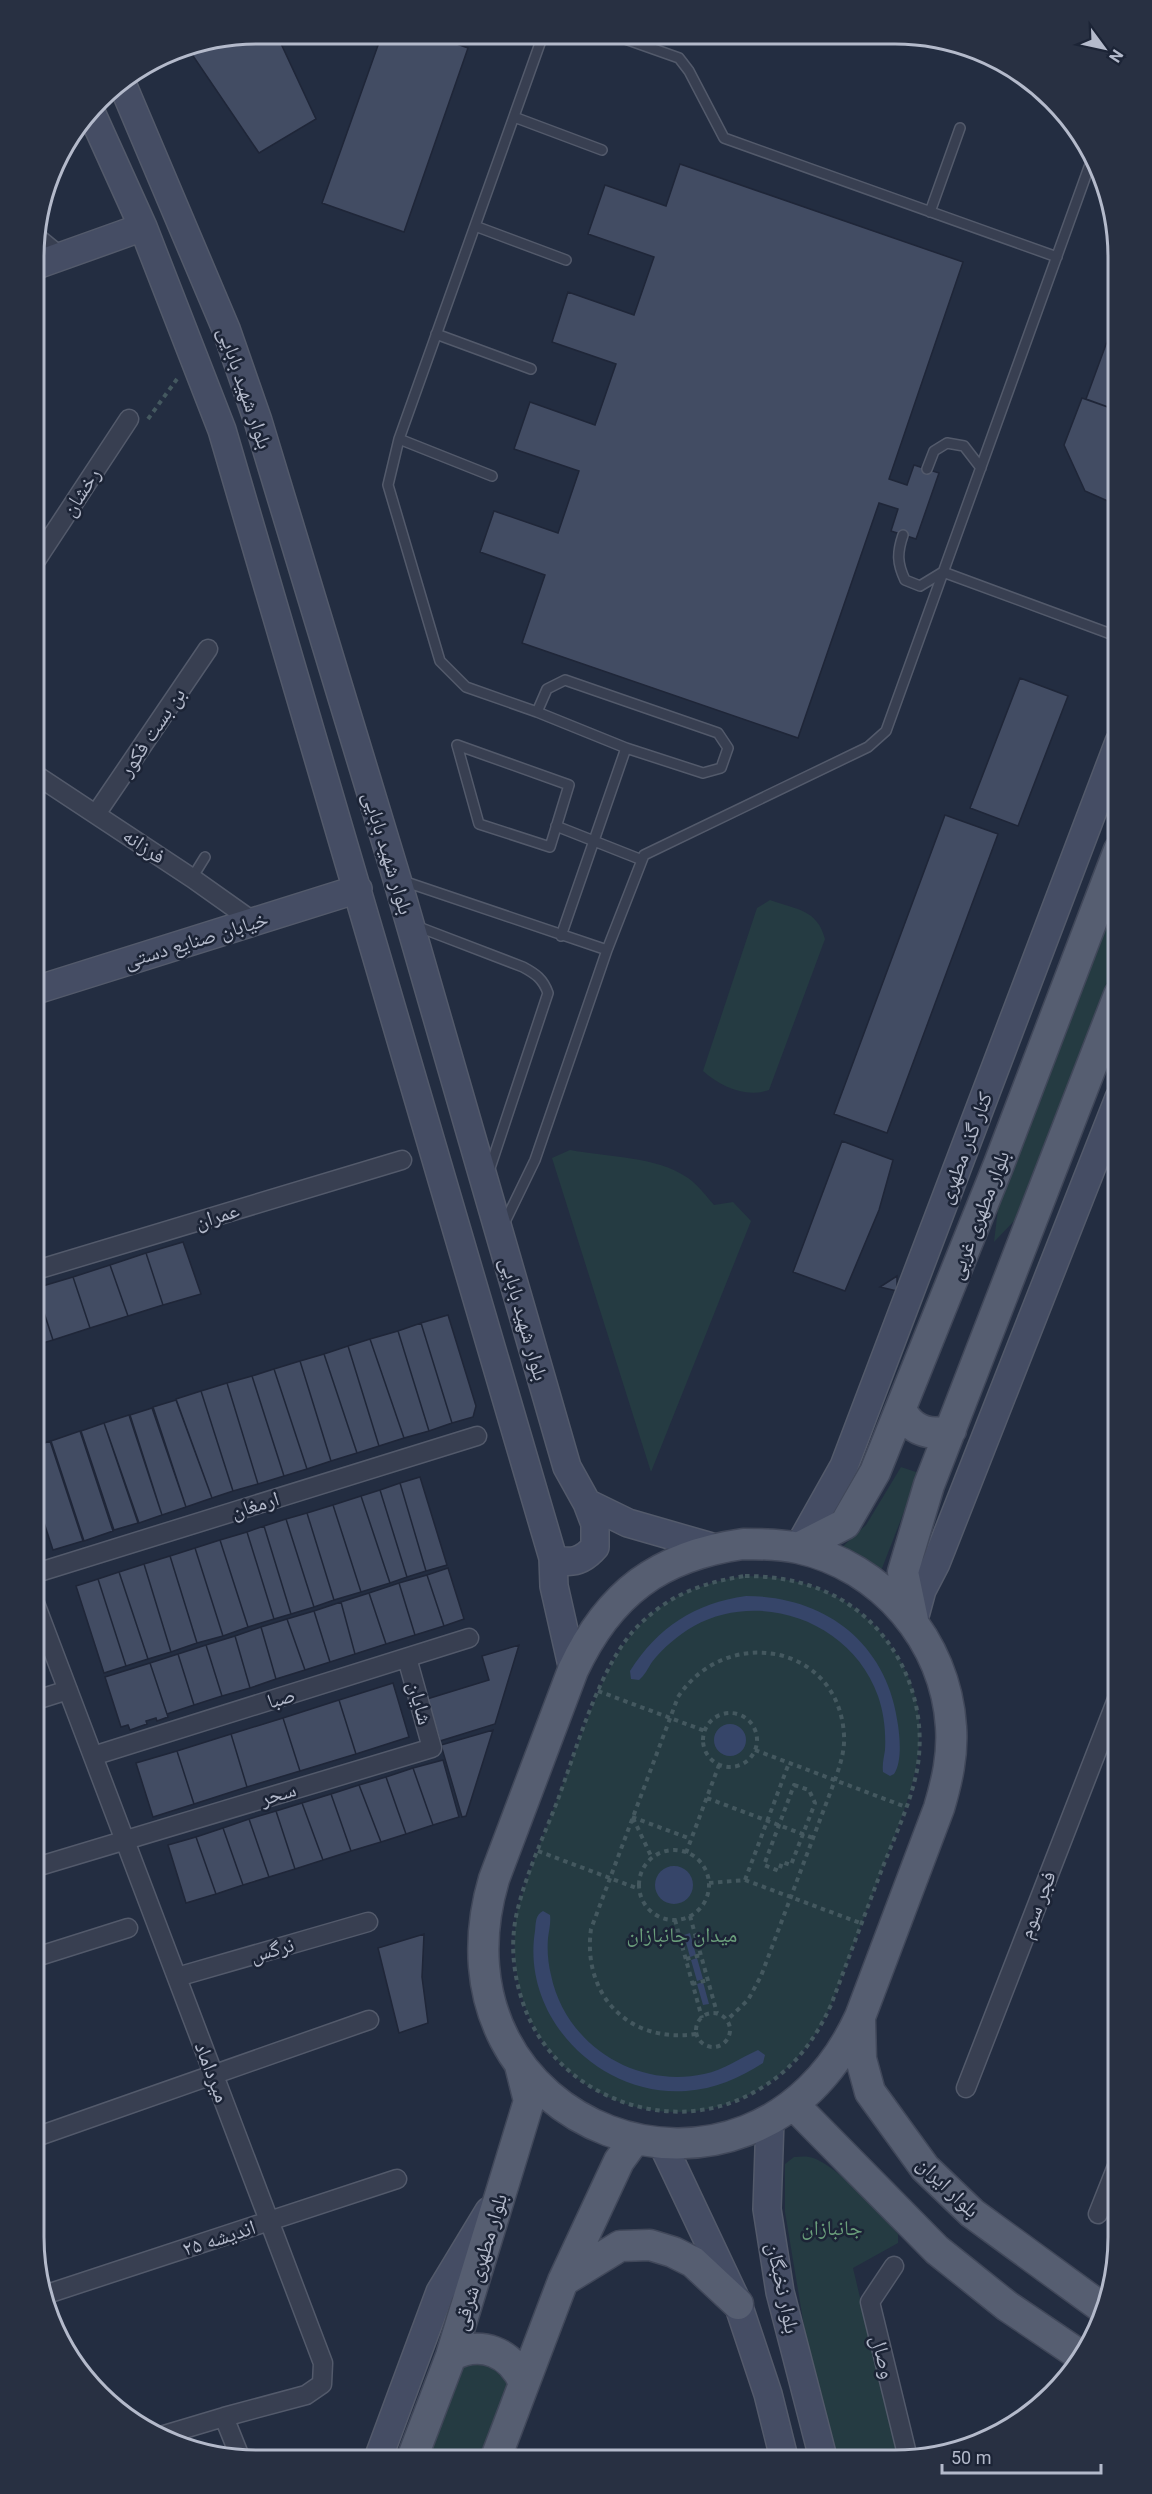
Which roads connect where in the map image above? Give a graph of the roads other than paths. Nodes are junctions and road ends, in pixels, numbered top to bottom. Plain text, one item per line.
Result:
1 (540, 44) edge
2 (639, 44) edge
3 (125, 90) edge
4 (513, 117) junction
5 (94, 119) edge
6 (960, 128) dead end
7 (602, 150) dead end
8 (1089, 167) dead end
9 (930, 212) junction
10 (475, 226) junction
11 (143, 227) junction
12 (44, 243) edge
13 (1057, 257) junction
14 (62, 258) junction
15 (566, 260) dead end
16 (44, 263) edge
17 (436, 334) junction
18 (531, 369) dead end
19 (129, 419) road end
20 (399, 439) junction
21 (981, 468) junction
22 (927, 469) dead end
23 (492, 476) dead end
24 (903, 535) dead end
25 (44, 548) edge
26 (943, 572) junction
27 (1108, 633) edge
28 (208, 649) dead end
29 (537, 712) junction
30 (627, 748) junction
31 (1108, 771) edge
32 (44, 780) edge
33 (96, 814) junction
34 (556, 826) junction
35 (594, 840) junction
36 (206, 857) dead end
37 (642, 860) junction
38 (192, 878) junction
39 (397, 879) junction
40 (1108, 879) edge
41 (358, 889) junction
42 (254, 922) junction
43 (410, 924) junction
44 (561, 936) junction
45 (607, 950) junction
46 (44, 988) edge
47 (1108, 1023) edge
48 (1108, 1126) edge
49 (402, 1160) dead end
50 (485, 1185) junction
51 (499, 1234) junction
52 (44, 1268) edge
53 (901, 1410) junction
54 (951, 1430) junction
55 (477, 1436) dead end
56 (587, 1503) junction
57 (715, 1548) junction
58 (798, 1548) junction
59 (553, 1558) junction
60 (44, 1571) edge
61 (914, 1623) junction
62 (44, 1630) edge
63 (469, 1638) dead end
64 (407, 1658) junction
65 (571, 1675) junction
66 (68, 1690) junction
67 (44, 1698) edge
68 (1108, 1735) edge
69 (432, 1748) joint
70 (93, 1756) junction
71 (125, 1840) junction
72 (44, 1865) edge
73 (368, 1922) dead end
74 (128, 1928) dead end
75 (44, 1955) edge
76 (177, 1977) junction
77 (860, 2017) junction
78 (369, 2020) dead end
79 (520, 2065) junction
80 (212, 2076) junction
81 (966, 2088) dead end
82 (782, 2112) junction
83 (44, 2134) edge
84 (648, 2141) junction
85 (397, 2179) dead end
86 (505, 2184) junction
87 (1108, 2189) edge
88 (1098, 2214) dead end
89 (270, 2222) junction
90 (894, 2266) dead end
91 (563, 2281) junction
92 (51, 2293) edge
93 (738, 2304) junction
94 (1097, 2305) edge
95 (1075, 2352) edge
96 (451, 2356) junction
97 (524, 2383) junction
98 (224, 2417) junction
99 (172, 2433) edge
100 (237, 2450) edge
101 (381, 2450) edge
102 (415, 2450) edge
103 (499, 2450) edge
104 (782, 2450) edge
105 (821, 2450) edge
106 (906, 2450) edge

1 - 4 lane
2 - 9 lane
3 - 39 main road, بلوار شهید بابایی
4 - 7 lane
4 - 10 lane
5 - 11 main road, بلوار شهید بابایی
6 - 9 lane
8 - 13 lane
9 - 13 lane
10 - 15 lane
10 - 17 lane
11 - 14 main road
11 - 41 main road, بلوار شهید بابایی
12 - 14 street
13 - 21 lane
14 - 16 main road
17 - 18 lane
17 - 20 lane
19 - 25 street, رخشان
20 - 23 lane
20 - 29 lane
21 - 22 lane
21 - 26 lane
24 - 26 lane
26 - 27 lane
26 - 37 lane
28 - 33 street, بن بست فكور
29 - 30 lane
29 - 30 lane
30 - 35 lane
31 - 58 main road, کنار گذر مطهری
32 - 33 street, فرزانه
33 - 38 street, فرزانه
34 - 34 lane
34 - 35 lane
35 - 37 lane
35 - 44 lane
36 - 38 lane
37 - 45 lane
38 - 42 street, فرزانه
39 - 43 main road, بلوار شهید بابایی
39 - 44 lane
40 - 53 main road, بلوار مطهری غربی
41 - 42 main road, خیابان صنایع دستی
41 - 59 main road, بلوار شهید بابایی
42 - 46 main road, خیابان صنایع دستی
43 - 50 main road, بلوار شهید بابایی
43 - 50 lane
44 - 45 lane
45 - 51 lane
47 - 54 main road
48 - 61 main road
49 - 52 street, عمران
50 - 51 main road, بلوار شهید بابایی
51 - 56 main road, بلوار شهید بابایی
53 - 54 main road
53 - 58 main road, بلوار مطهری غربی
54 - 61 main road
55 - 60 street, ارمغان
56 - 57 main road
56 - 59 main road, بلوار شهید بابایی
57 - 58 main road
57 - 65 main road
58 - 61 main road
59 - 65 main road, بلوار شهید بابایی
61 - 77 main road
62 - 66 street, میرداماد
63 - 64 street, صبا
64 - 69 street, شایان
64 - 70 street, صبا
65 - 79 main road
66 - 67 street
66 - 70 street, میرداماد
68 - 81 street, فجر سوم
69 - 71 street, سحر
70 - 71 street, میرداماد
71 - 72 street, سحر
71 - 76 street, میرداماد
73 - 76 street, نرگس
74 - 75 street
76 - 80 street, میرداماد
77 - 82 main road
77 - 94 main road, بلوار ایران
78 - 80 street
79 - 84 main road
79 - 86 main road, بلوار مطهری شرقی
80 - 83 street
80 - 89 street, میرداماد
82 - 84 main road
82 - 95 main road
82 - 105 main road, بلوار نخبگان
84 - 91 main road
84 - 93 main road, بلوار نخبگان
85 - 89 street, اندیشه ۲۵
86 - 96 main road, بلوار مطهری شرقی
86 - 101 main road
87 - 88 street
89 - 92 street, اندیشه ۲۵
89 - 98 street, میرداماد
90 - 106 street, وصال
91 - 93 main road
91 - 97 main road
93 - 104 main road, بلوار نخبگان
96 - 97 main road
96 - 102 main road, بلوار مطهری شرقی
97 - 103 main road
98 - 99 street, میرداماد
98 - 100 street

